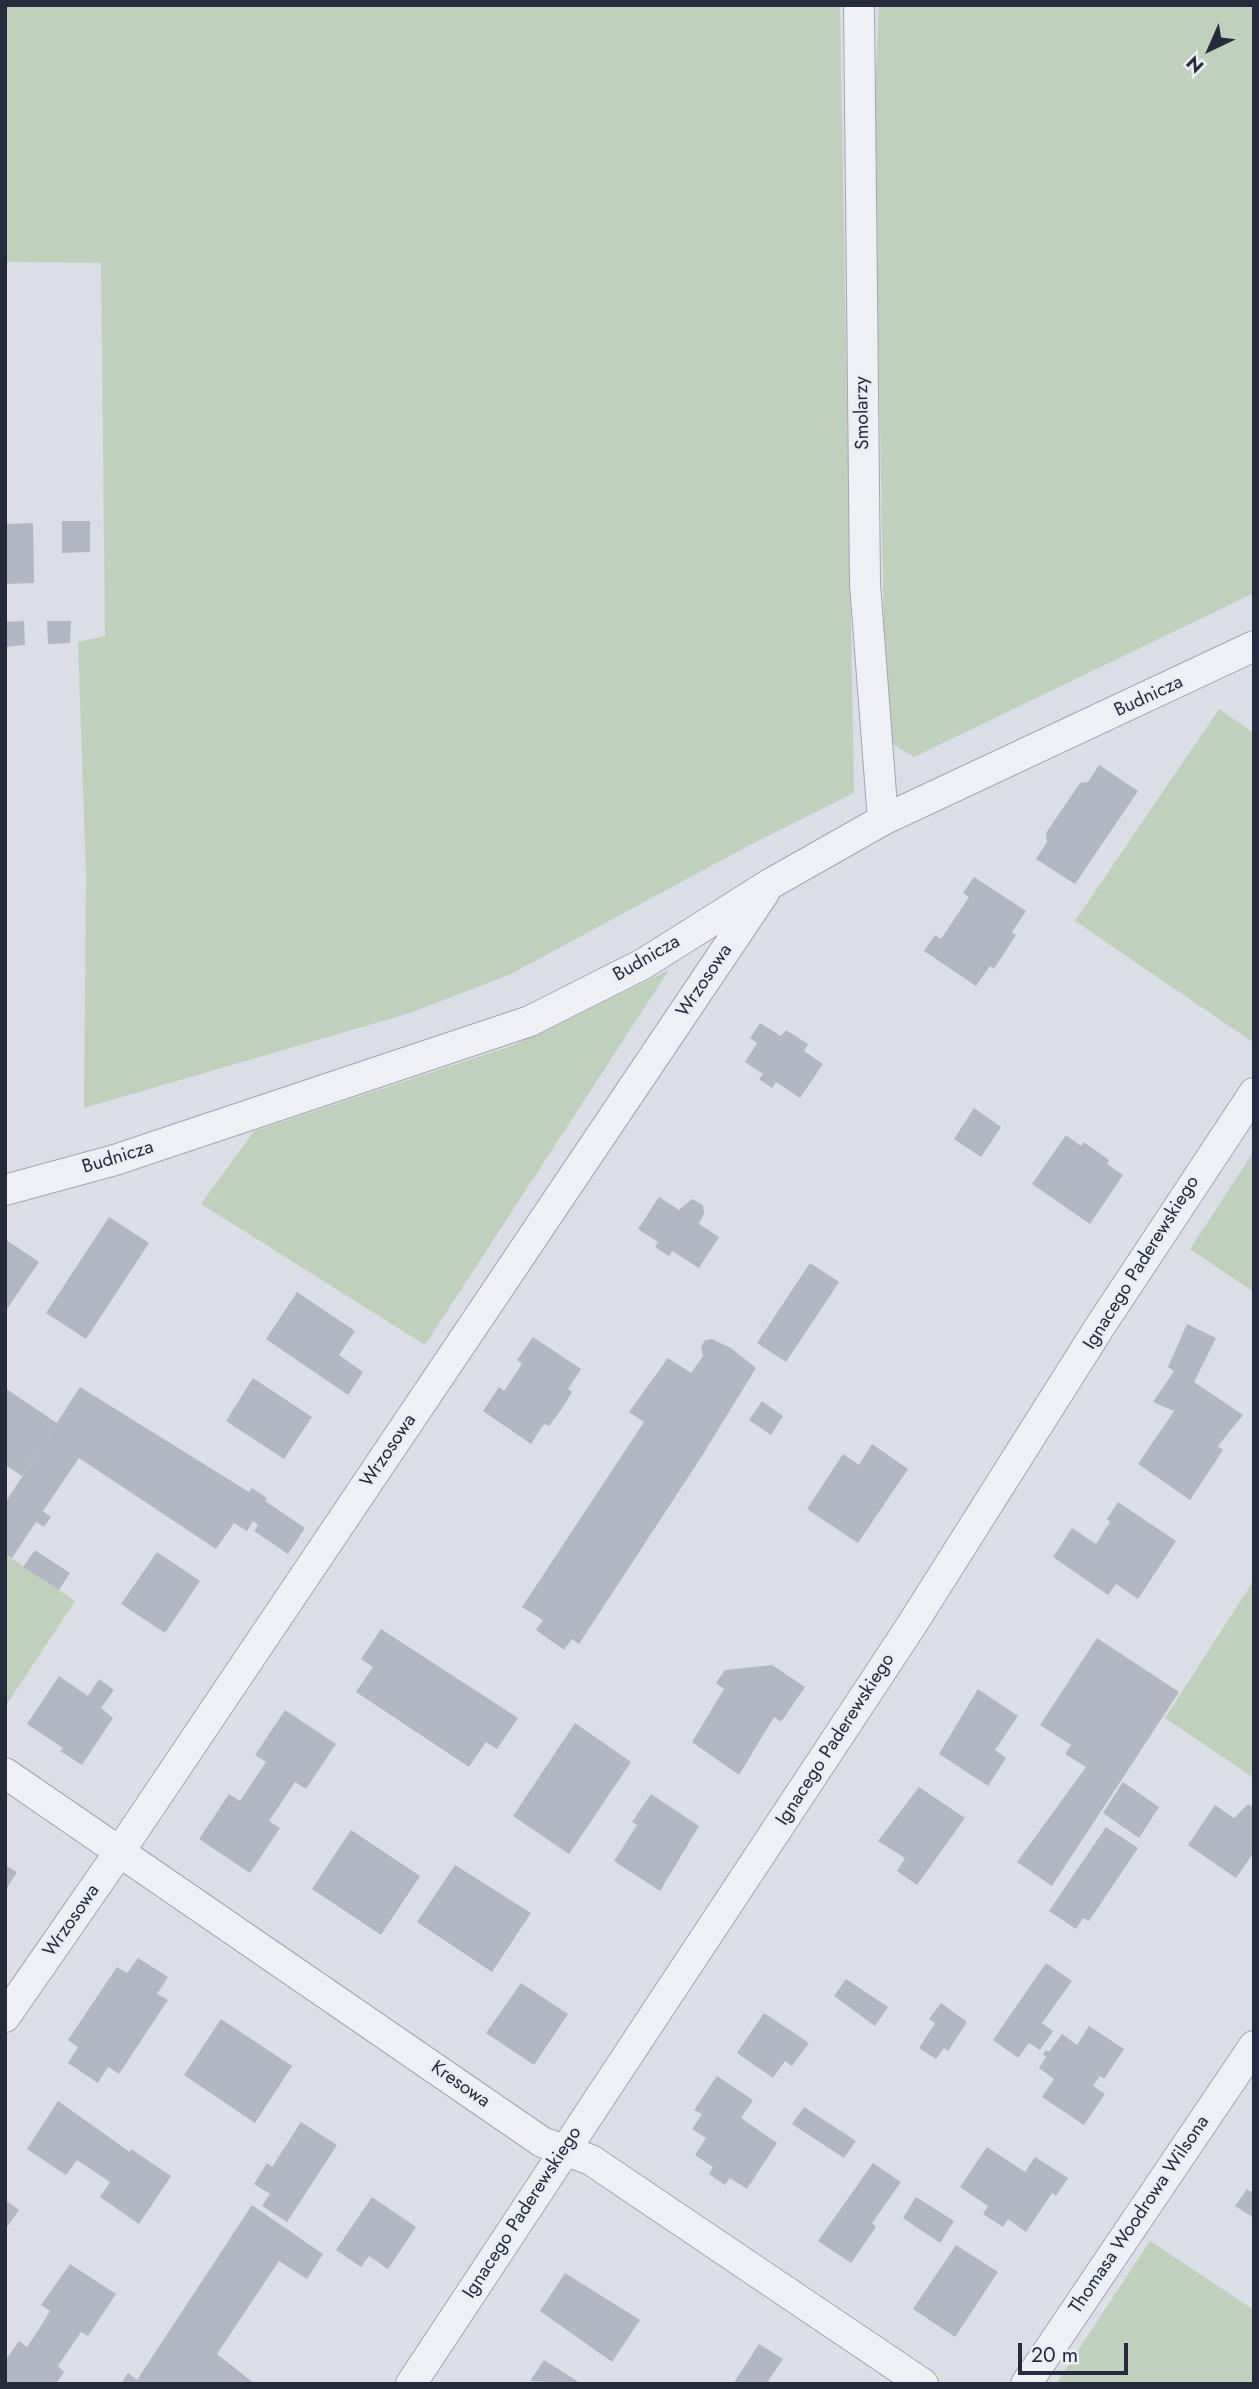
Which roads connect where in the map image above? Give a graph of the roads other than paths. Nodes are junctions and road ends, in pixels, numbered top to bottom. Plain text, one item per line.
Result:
1 (859, 5) edge
2 (1254, 646) edge
3 (883, 820) junction
4 (770, 884) junction
5 (1254, 1093) edge
6 (5, 1190) edge
7 (5, 1773) edge
8 (120, 1851) junction
9 (5, 2017) edge
10 (1254, 2046) edge
11 (565, 2151) junction
12 (411, 2384) edge
13 (923, 2384) edge
14 (1026, 2384) edge

1 - 3 street, Smolarzy
2 - 3 street, Budnicza
3 - 4 street, Budnicza
4 - 6 street, Budnicza
4 - 8 street, Wrzosowa
5 - 11 street, Ignacego Paderewskiego
7 - 8 street, Kresowa
8 - 9 street, Wrzosowa
8 - 11 street, Kresowa
10 - 14 street, Thomasa Woodrowa Wilsona
11 - 12 street, Ignacego Paderewskiego
11 - 13 street, Kresowa

